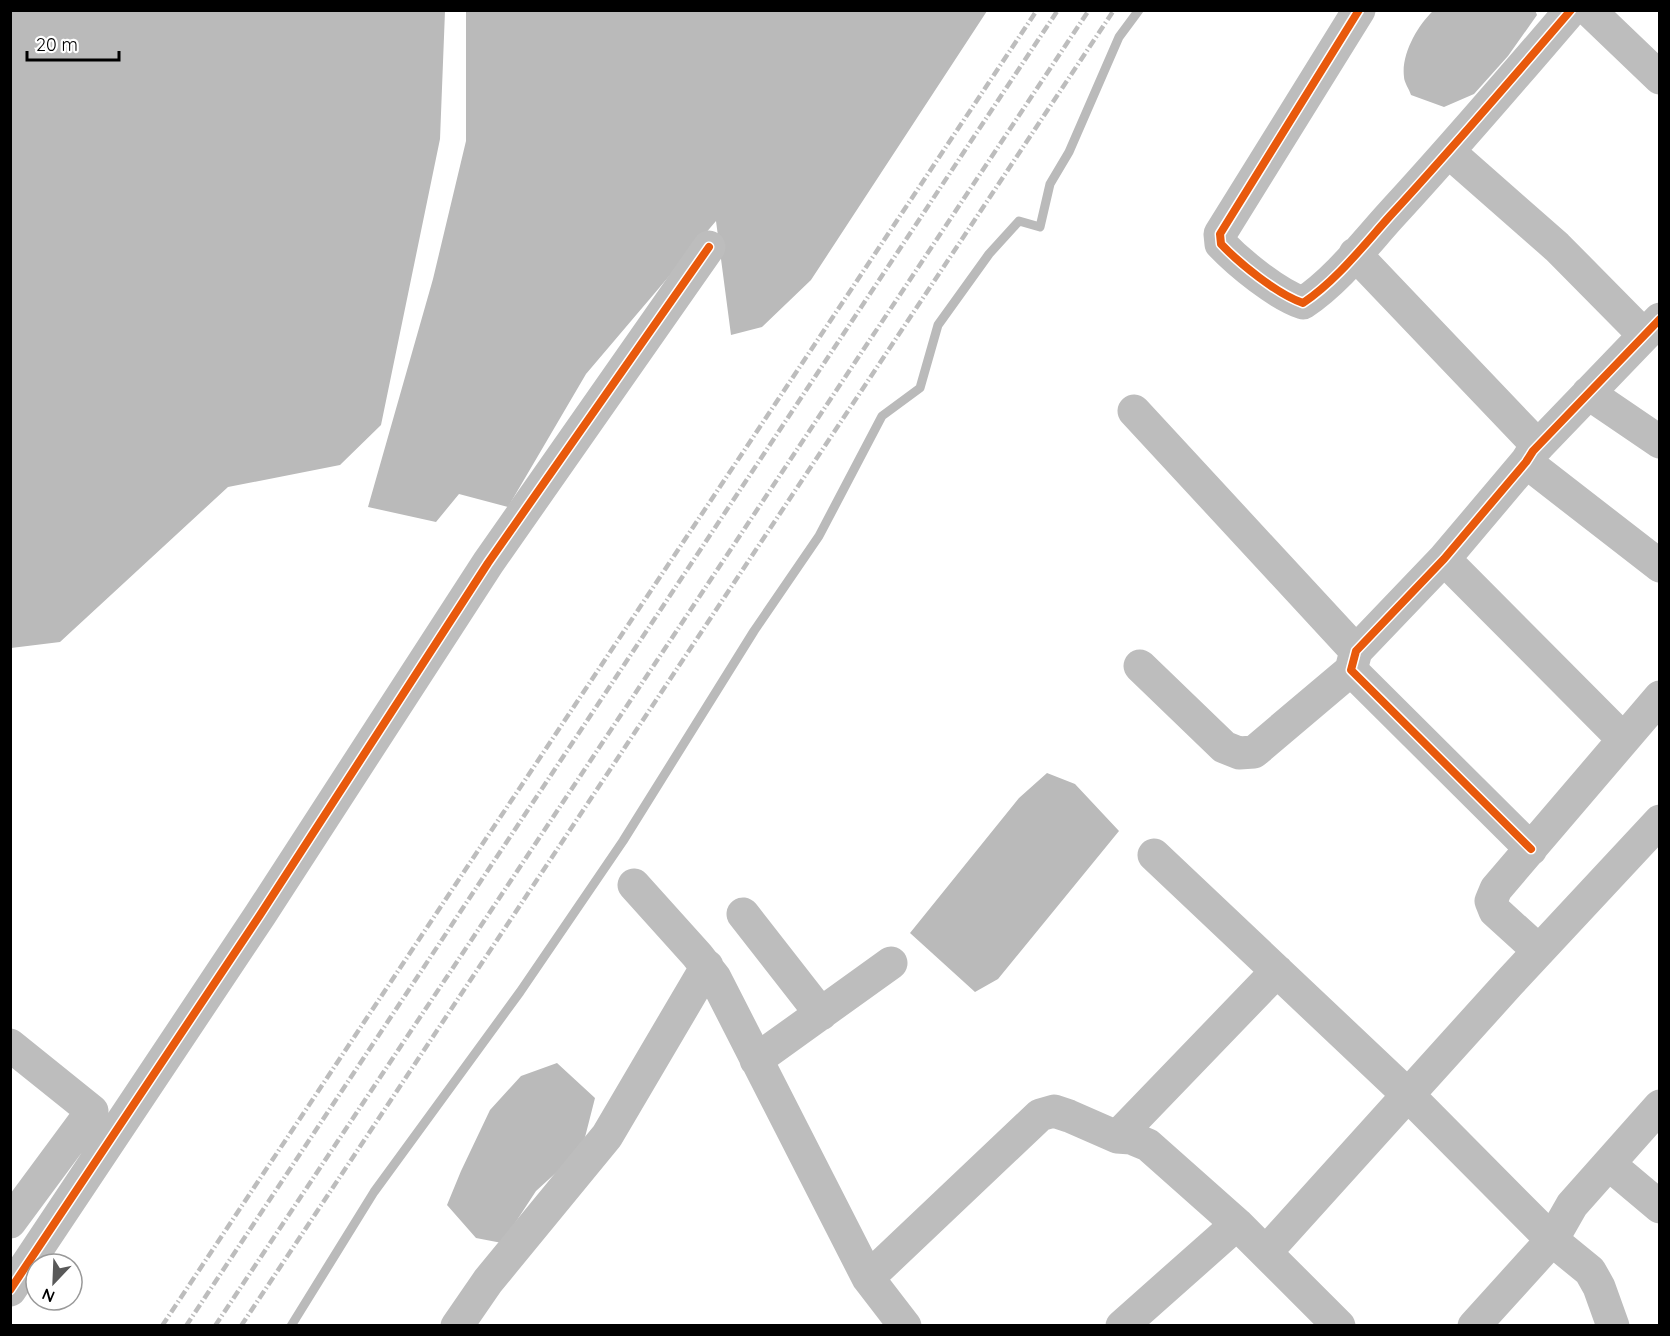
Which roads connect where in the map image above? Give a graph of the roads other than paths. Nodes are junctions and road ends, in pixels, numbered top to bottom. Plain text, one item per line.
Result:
1 (1359, 10) edge
2 (1571, 10) edge
3 (1588, 10) edge
4 (1659, 78) edge
5 (1449, 152) junction
6 (709, 247) dead end
7 (1355, 254) junction
8 (1652, 327) edge
9 (1588, 393) junction
10 (1134, 411) dead end
11 (1659, 442) edge
12 (1532, 454) junction
13 (1444, 559) junction
14 (1659, 566) edge
15 (1354, 660) junction
16 (1140, 666) dead end
17 (1659, 697) edge
18 (1623, 739) junction
19 (1659, 821) edge
20 (1530, 849) junction
21 (1154, 855) dead end
22 (634, 885) dead end
23 (743, 914) dead end
24 (1539, 951) junction
25 (891, 963) dead end
26 (706, 966) junction
27 (1277, 971) junction
28 (821, 1014) junction
29 (10, 1045) edge
30 (756, 1060) junction
31 (1408, 1095) junction
32 (1659, 1106) edge
33 (105, 1120) junction
34 (1117, 1137) junction
35 (1610, 1165) junction
36 (1659, 1207) edge
37 (10, 1222) edge
38 (1237, 1224) junction
39 (1552, 1240) junction
40 (1266, 1252) junction
41 (868, 1278) junction
42 (10, 1290) edge
43 (456, 1326) edge
44 (904, 1326) edge
45 (1122, 1326) edge
46 (1339, 1326) edge
47 (1474, 1326) edge
48 (1613, 1326) edge

1 - 7 street
2 - 5 street
3 - 4 street
5 - 7 street
5 - 8 street
6 - 33 street
7 - 12 street
8 - 9 street
9 - 11 street
9 - 12 street
10 - 15 street
12 - 13 street
12 - 14 street
13 - 15 street
13 - 18 street
15 - 16 street
15 - 20 street
17 - 18 street
18 - 20 street
19 - 24 street
20 - 24 street
21 - 27 street
22 - 26 street
23 - 28 street
24 - 31 street
25 - 28 street
26 - 30 street
26 - 43 street
27 - 31 street
27 - 34 street
28 - 30 street
29 - 33 street
30 - 41 street
31 - 39 street
31 - 40 street
32 - 35 street
33 - 37 street
33 - 42 street
34 - 38 street
34 - 41 street
35 - 36 street
35 - 39 street
38 - 40 street
38 - 45 street
39 - 47 street
39 - 48 street
40 - 46 street
41 - 44 street

